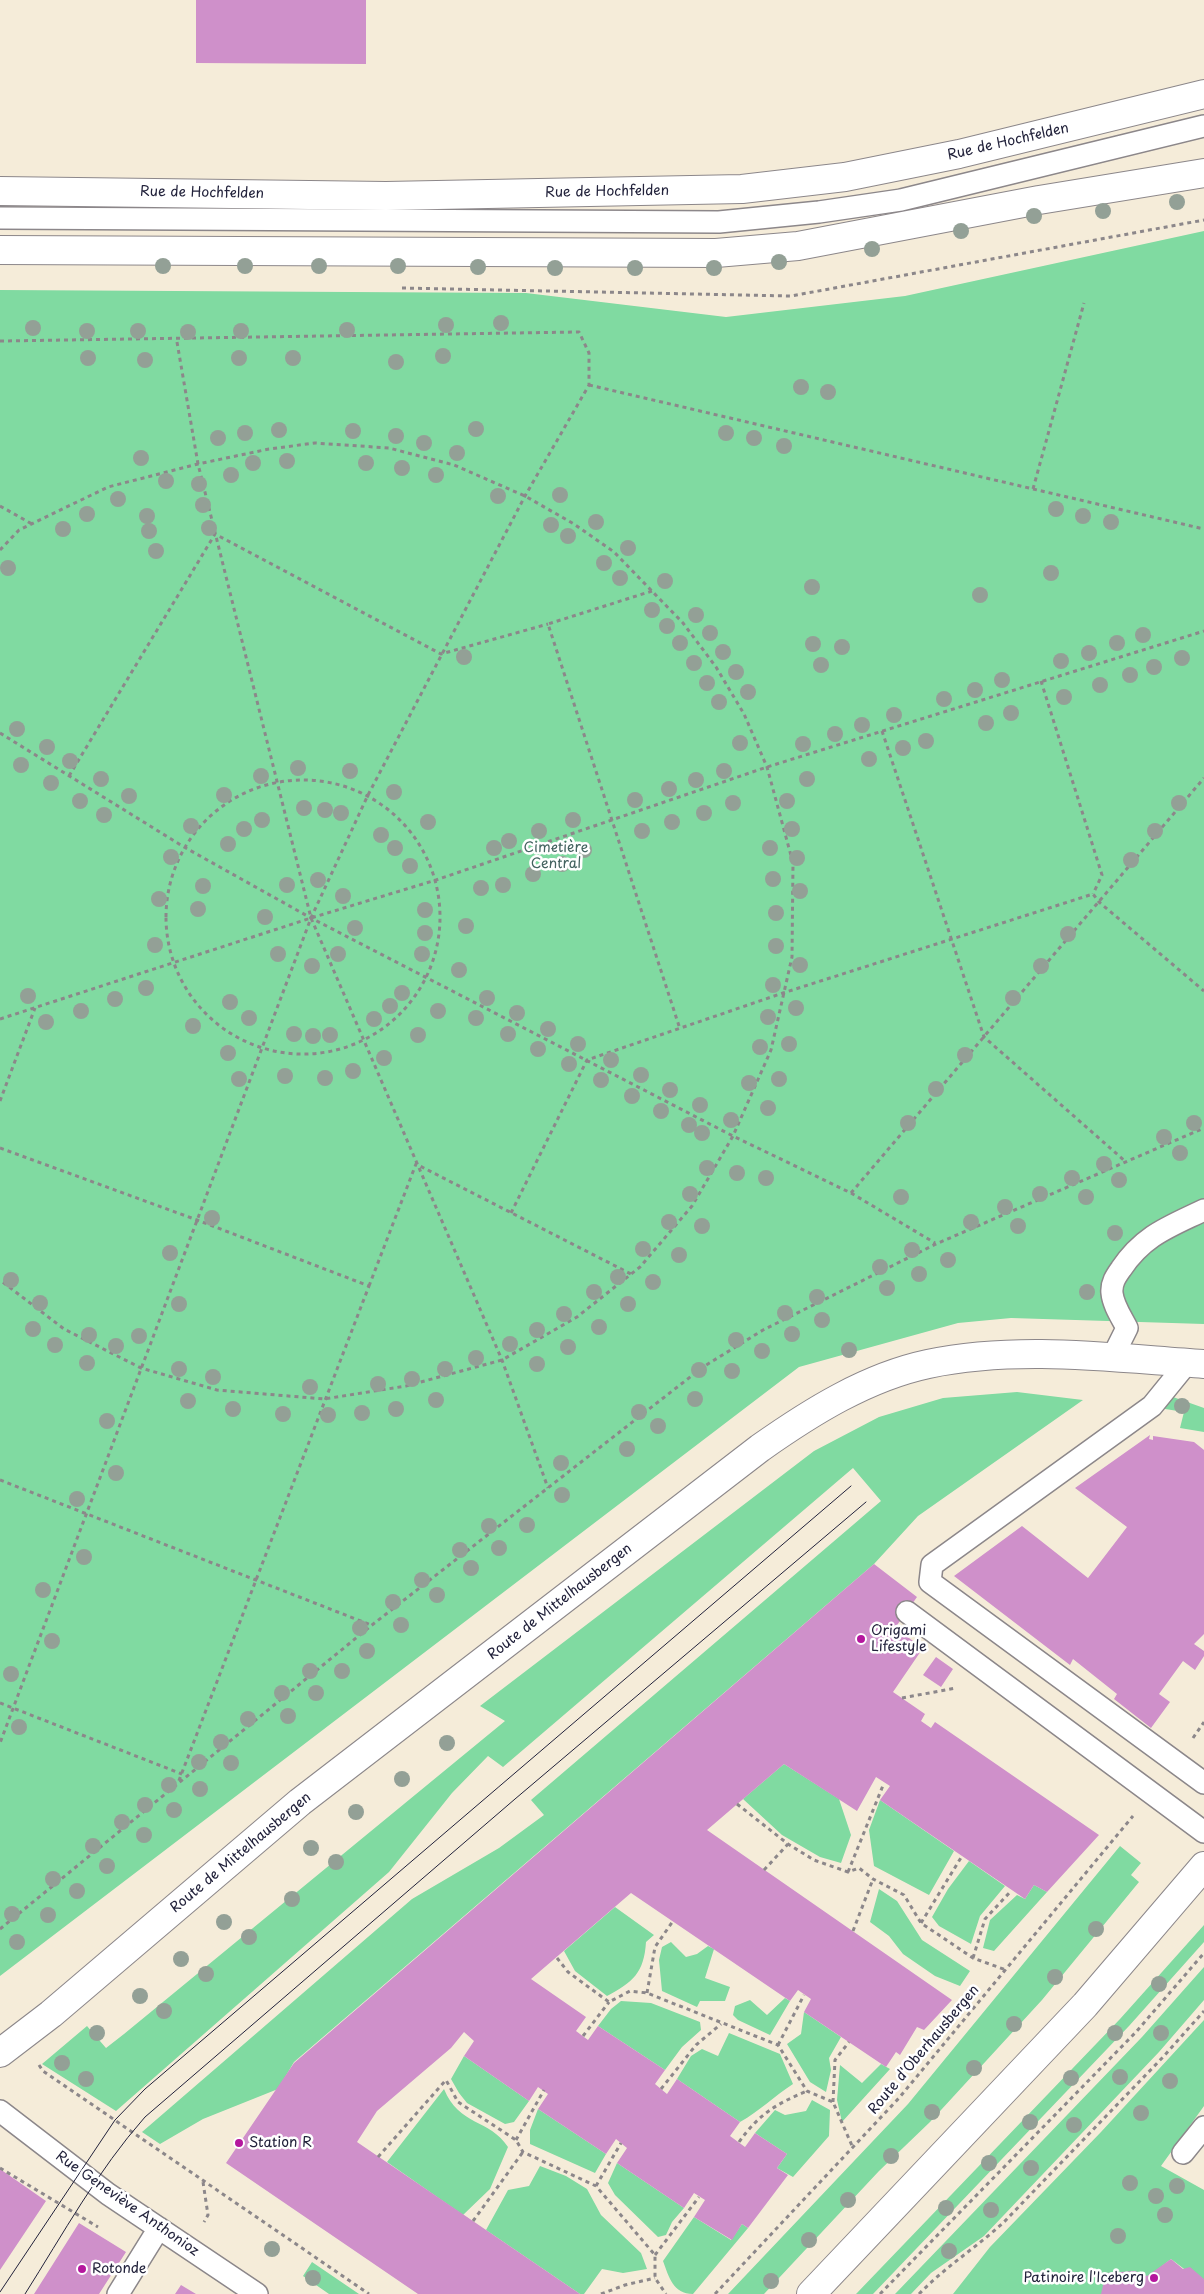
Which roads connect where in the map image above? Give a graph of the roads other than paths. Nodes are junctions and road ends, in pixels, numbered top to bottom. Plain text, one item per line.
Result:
1 (1204, 94) edge
2 (1204, 126) edge
3 (1204, 174) edge
4 (0, 191) edge
5 (0, 218) edge
6 (0, 250) edge
7 (1204, 1210) edge
8 (1114, 1356) junction
9 (1196, 1364) edge
10 (907, 1612) dead end
11 (1204, 1783) edge
12 (1204, 1832) edge
13 (1204, 1866) edge
14 (0, 2054) edge
15 (0, 2111) edge
16 (1204, 2127) edge
17 (1183, 2154) dead end
18 (159, 2228) junction
19 (118, 2294) edge
20 (257, 2294) edge
21 (811, 2294) edge

1 - 4 main road, Rue de Hochfelden
2 - 5 lane
3 - 6 main road
7 - 8 lane
8 - 9 main road, Route de Mittelhausbergen
8 - 14 main road, Route de Mittelhausbergen
9 - 11 lane
10 - 12 lane
13 - 21 main road
15 - 18 lane, Rue Geneviève Anthonioz
16 - 17 lane
18 - 19 lane
18 - 20 lane, Rue Geneviève Anthonioz

